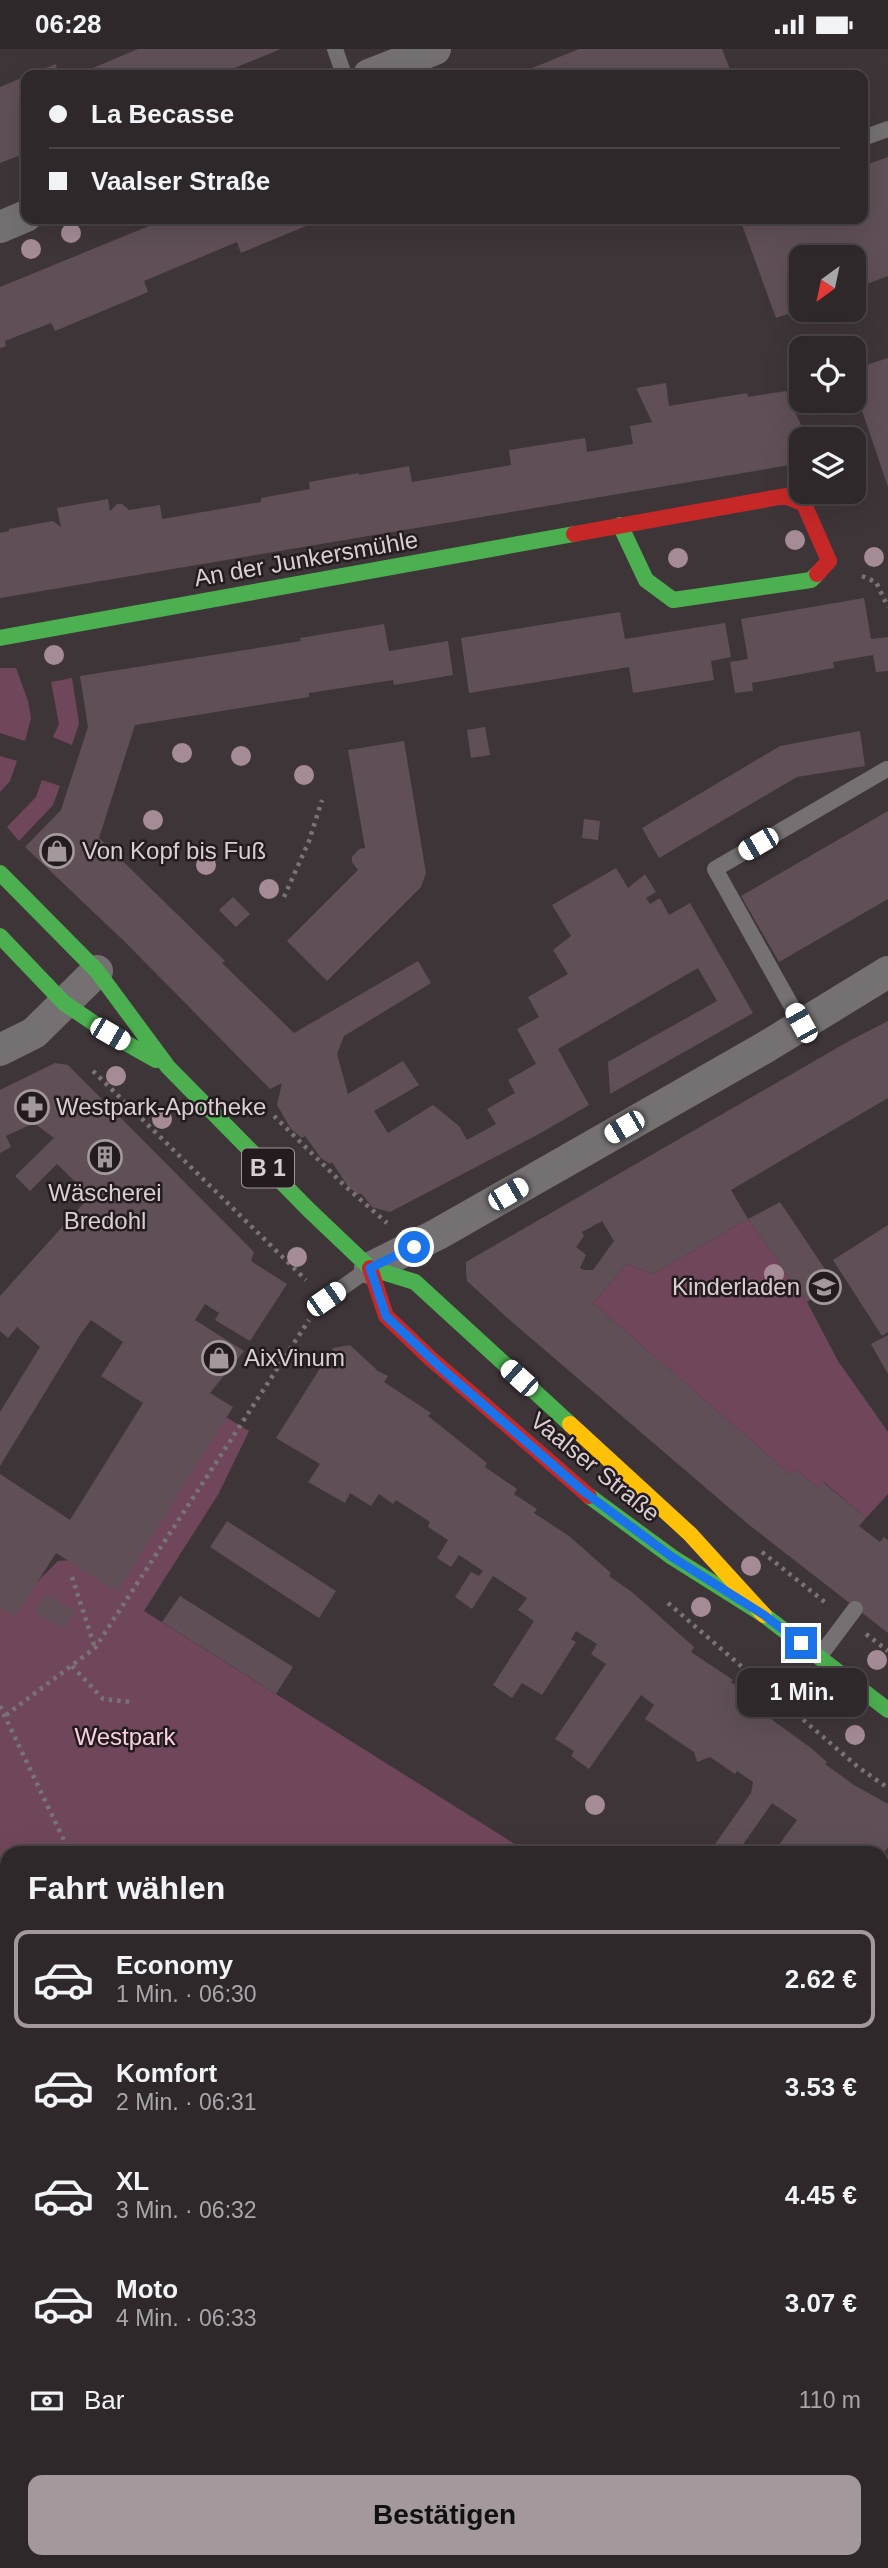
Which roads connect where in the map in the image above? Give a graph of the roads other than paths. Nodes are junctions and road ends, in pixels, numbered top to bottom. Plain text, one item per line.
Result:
1 (335, 49) edge
2 (435, 49) edge
3 (342, 70) edge
4 (382, 70) edge
5 (888, 129) edge
6 (868, 136) edge
7 (21, 218) edge
8 (0, 227) edge
9 (620, 525) junction
10 (0, 638) edge
11 (887, 769) edge
12 (0, 873) edge
13 (0, 936) edge
14 (97, 971) junction
15 (888, 972) edge
16 (64, 1003) junction
17 (801, 1023) junction
18 (0, 1050) edge
19 (168, 1067) junction
20 (370, 1268) junction
21 (326, 1299) road end
22 (855, 1609) dead end
23 (764, 1615) junction
24 (819, 1657) junction
25 (888, 1710) edge

1 - 3 lane
2 - 4 street
5 - 6 lane
7 - 8 street
9 - 9 main road, An der Junkersmühle
9 - 10 main road, An der Junkersmühle
11 - 17 lane
12 - 14 main road, Vaalser Straße / B 1
13 - 16 main road, Vaalser Straße / B 1
14 - 16 street
14 - 19 main road, Vaalser Straße / B 1
15 - 17 street
16 - 18 street
16 - 19 main road, Vaalser Straße / B 1
17 - 20 street
19 - 20 main road, Vaalser Straße / B 1
20 - 21 lane
20 - 23 main road, Vaalser Straße / B 1
20 - 23 main road, Vaalser Straße / B 1
22 - 24 lane
23 - 24 main road, Vaalser Straße / B 1
24 - 25 main road, Vaalser Straße / B 1

